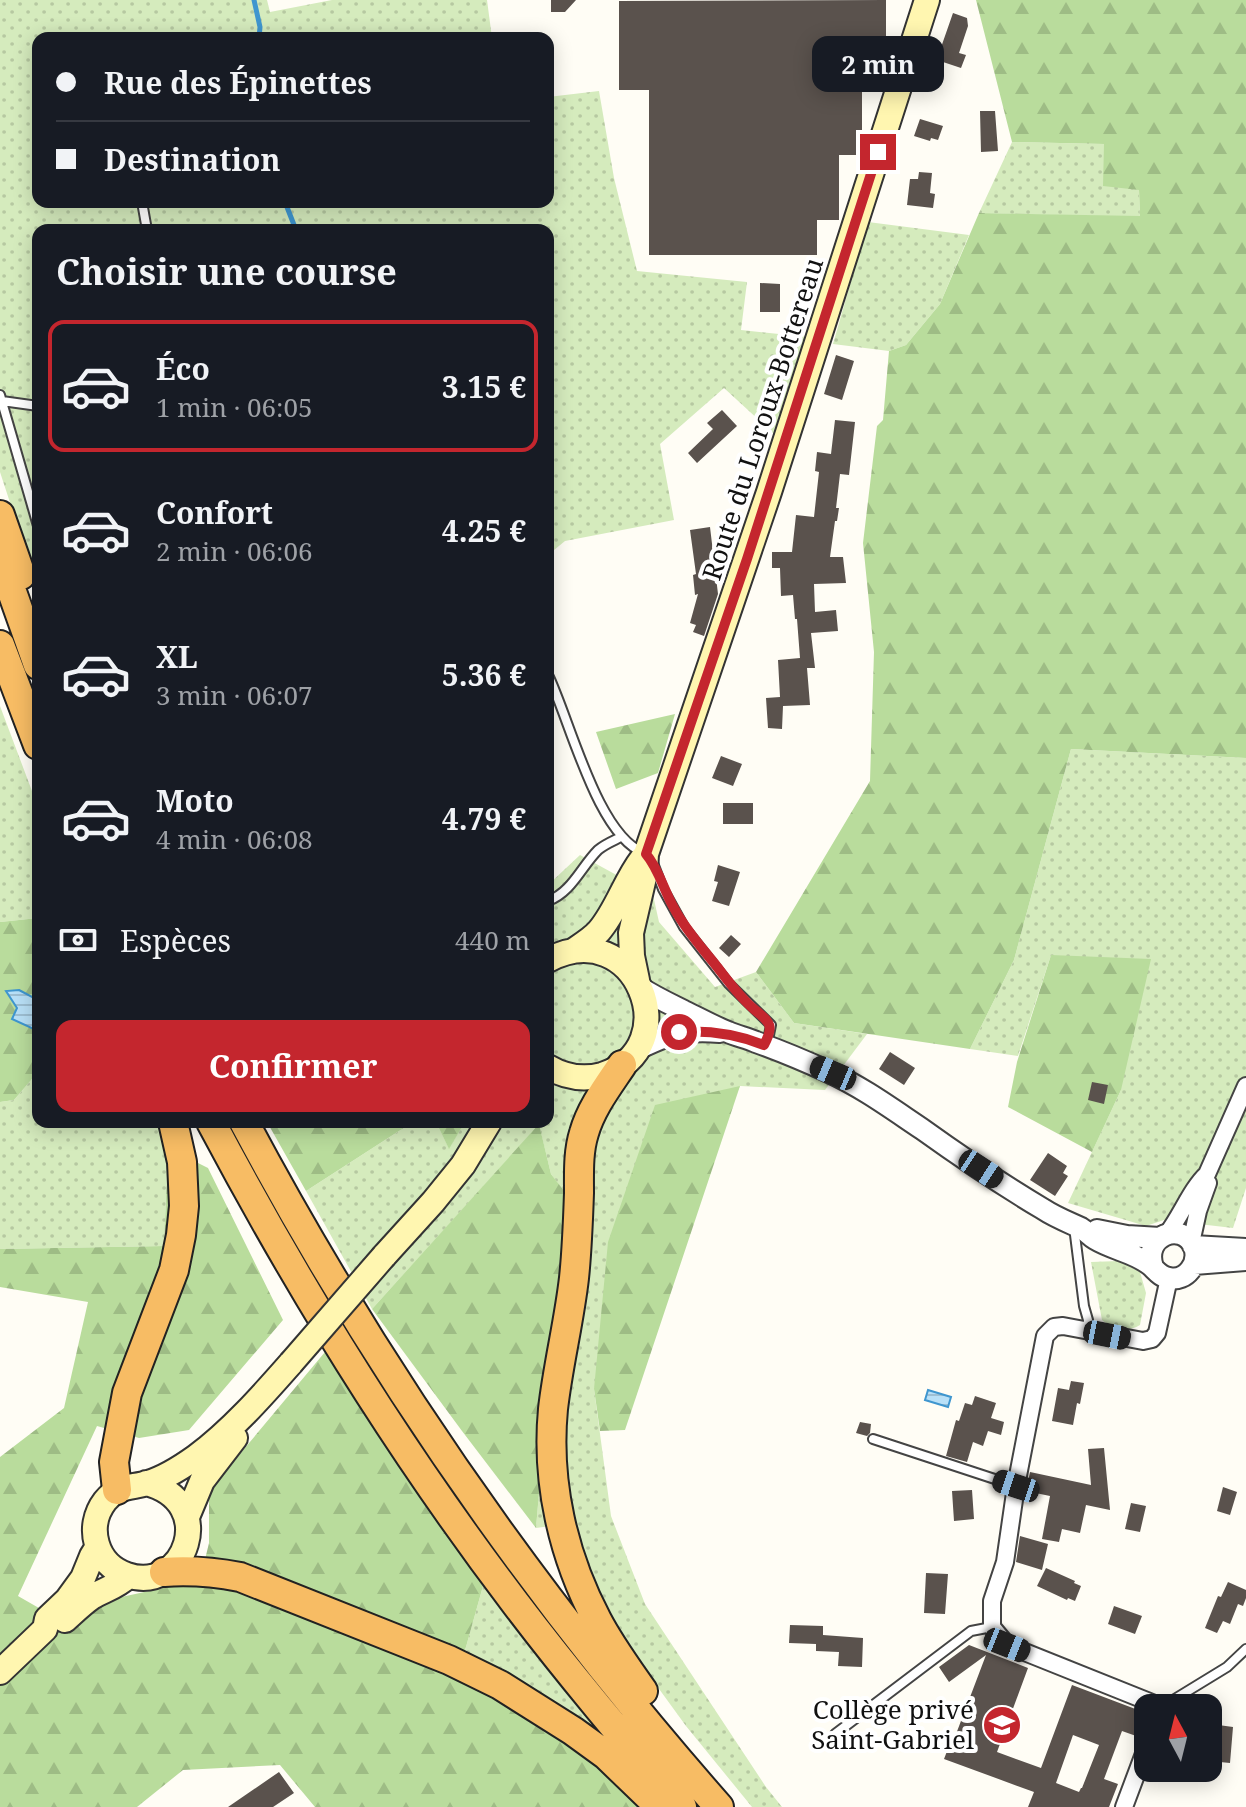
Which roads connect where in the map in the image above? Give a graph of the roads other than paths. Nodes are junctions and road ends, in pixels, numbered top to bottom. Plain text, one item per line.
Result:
1 (927, 0) edge
2 (1, 398) edge
3 (32, 405) edge
4 (32, 505) edge
5 (0, 515) edge
6 (0, 558) edge
7 (32, 604) edge
8 (0, 645) edge
9 (32, 648) edge
10 (554, 689) edge
11 (559, 700) junction
12 (554, 702) edge
13 (32, 729) edge
14 (621, 837) junction
15 (646, 854) junction
16 (554, 899) edge
17 (573, 951) junction
18 (554, 958) edge
19 (639, 984) junction
20 (730, 1033) junction
21 (764, 1045) junction
22 (629, 1057) junction
23 (554, 1076) edge
24 (1246, 1086) edge
25 (174, 1128) edge
26 (214, 1128) edge
27 (247, 1128) edge
28 (485, 1128) edge
29 (503, 1128) edge
30 (463, 1165) junction
31 (1207, 1174) junction
32 (1079, 1228) junction
33 (1163, 1236) junction
34 (1246, 1249) edge
35 (1193, 1251) junction
36 (1246, 1260) edge
37 (1161, 1272) junction
38 (1087, 1331) junction
39 (267, 1391) junction
40 (873, 1439) dead end
41 (146, 1483) junction
42 (1016, 1486) junction
43 (117, 1490) junction
44 (187, 1517) junction
45 (97, 1548) junction
46 (164, 1572) junction
47 (128, 1576) junction
48 (992, 1627) junction
49 (45, 1629) junction
50 (1246, 1649) edge
51 (5, 1667) edge
52 (1182, 1694) edge
53 (1134, 1696) edge
54 (835, 1734) dead end
55 (689, 1773) junction
56 (1134, 1780) edge
57 (660, 1807) edge
58 (682, 1807) edge
59 (719, 1807) edge
60 (1124, 1807) edge

1 - 15 main road, Route du Loroux-Bottereau
2 - 3 lane
2 - 4 lane
5 - 7 highway
6 - 9 highway
8 - 13 highway
10 - 11 lane
11 - 12 lane
11 - 14 lane
14 - 15 lane
14 - 16 lane
15 - 17 main road, Route du Loroux-Bottereau
15 - 19 main road, Route du Loroux-Bottereau
15 - 21 lane
17 - 18 main road
17 - 19 main road
19 - 20 street
19 - 22 main road, Route du Loroux-Bottereau
20 - 21 street
20 - 22 street
21 - 32 street
22 - 23 main road
22 - 55 highway
24 - 31 street
25 - 43 highway
26 - 58 highway
27 - 55 highway
28 - 30 main road
29 - 30 main road
30 - 39 main road, bridge
31 - 33 street
31 - 35 street
32 - 33 street
32 - 37 street
32 - 38 lane
33 - 35 street
33 - 37 street
34 - 35 street
35 - 36 street
35 - 37 street
37 - 38 street
38 - 42 street
39 - 41 main road
39 - 44 main road
40 - 42 lane
41 - 43 main road
41 - 44 main road
42 - 48 street
43 - 45 main road
44 - 46 main road
45 - 47 main road
45 - 49 main road
46 - 47 main road
46 - 57 highway
47 - 49 main road
48 - 53 street
48 - 54 lane
49 - 51 main road
50 - 52 lane
55 - 59 highway
56 - 60 street

